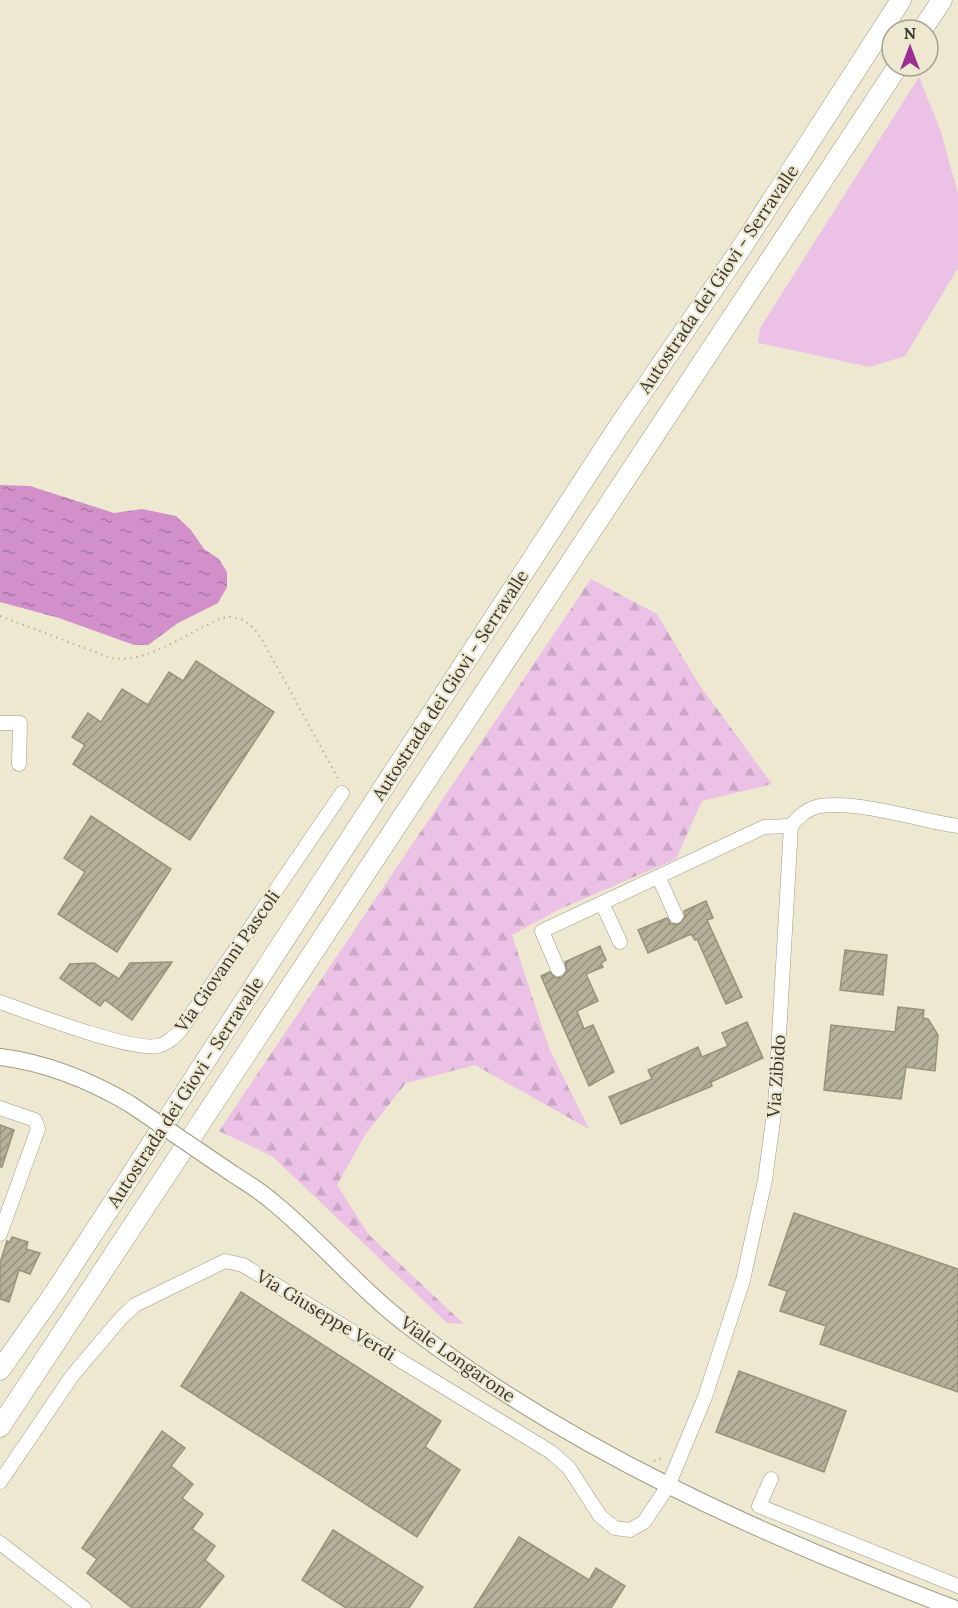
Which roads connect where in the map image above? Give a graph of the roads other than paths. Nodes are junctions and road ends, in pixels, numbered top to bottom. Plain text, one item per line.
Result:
1 (901, 0) edge
2 (942, 0) edge
3 (930, 18) edge
4 (890, 78) edge
5 (0, 723) edge
6 (19, 764) dead end
7 (342, 793) road end
8 (791, 826) junction
9 (958, 826) edge
10 (659, 878) junction
11 (602, 903) junction
12 (676, 916) dead end
13 (620, 942) dead end
14 (558, 969) dead end
15 (0, 1002) edge
16 (0, 1057) edge
17 (0, 1108) edge
18 (0, 1231) edge
19 (0, 1370) edge
20 (0, 1426) edge
21 (771, 1479) dead end
22 (0, 1482) edge
23 (668, 1486) junction
24 (0, 1543) edge
25 (958, 1587) edge
26 (927, 1604) edge
27 (84, 1608) edge
28 (952, 1608) edge

1 - 19 highway, Autostrada dei Giovi - Serravalle
2 - 3 highway
4 - 20 highway, Autostrada dei Giovi - Serravalle
5 - 6 street
7 - 15 street, Via Giovanni Pascoli
8 - 9 street
8 - 10 street
8 - 23 street, Via Zibido
10 - 11 street
10 - 12 street
11 - 13 street
11 - 14 street
16 - 23 main road, Viale Longarone, bridge
17 - 18 street
21 - 25 street
22 - 23 street, Via Giuseppe Verdi
23 - 26 main road, Viale Longarone
24 - 27 street
26 - 28 main road, Viale Longarone

